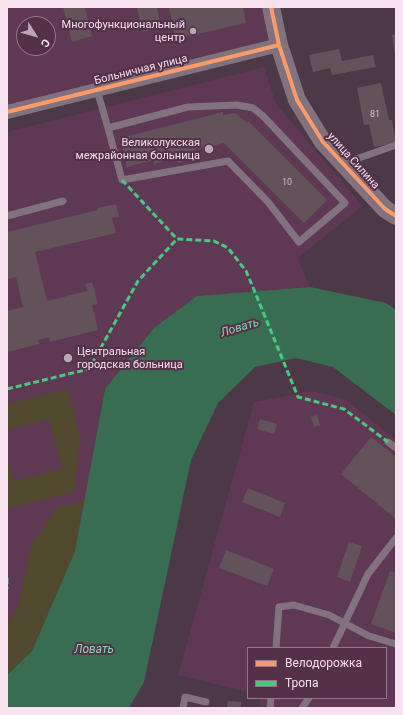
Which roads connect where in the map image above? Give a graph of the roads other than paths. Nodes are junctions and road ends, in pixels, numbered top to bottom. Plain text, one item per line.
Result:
1 (271, 7) edge
2 (279, 45) junction
3 (97, 90) junction
4 (7, 112) edge
5 (108, 128) junction
6 (396, 145) edge
7 (343, 164) junction
8 (63, 201) dead end
9 (392, 211) edge
10 (7, 216) edge
11 (388, 442) dead end
12 (396, 448) edge
13 (396, 538) edge
14 (345, 624) junction
15 (396, 644) edge
16 (276, 647) edge
17 (334, 647) edge
18 (308, 699) edge
19 (206, 702) dead end
20 (183, 708) edge
21 (302, 708) edge

1 - 2 street, улица Силина
2 - 3 street, Больничная улица
2 - 7 street, улица Силина
3 - 4 street, Больничная улица
3 - 5 lane
5 - 5 lane
6 - 7 lane
7 - 9 street, улица Силина
8 - 10 lane
11 - 12 lane
13 - 14 lane
14 - 15 lane
14 - 16 lane
14 - 17 lane
18 - 21 lane
19 - 20 lane

